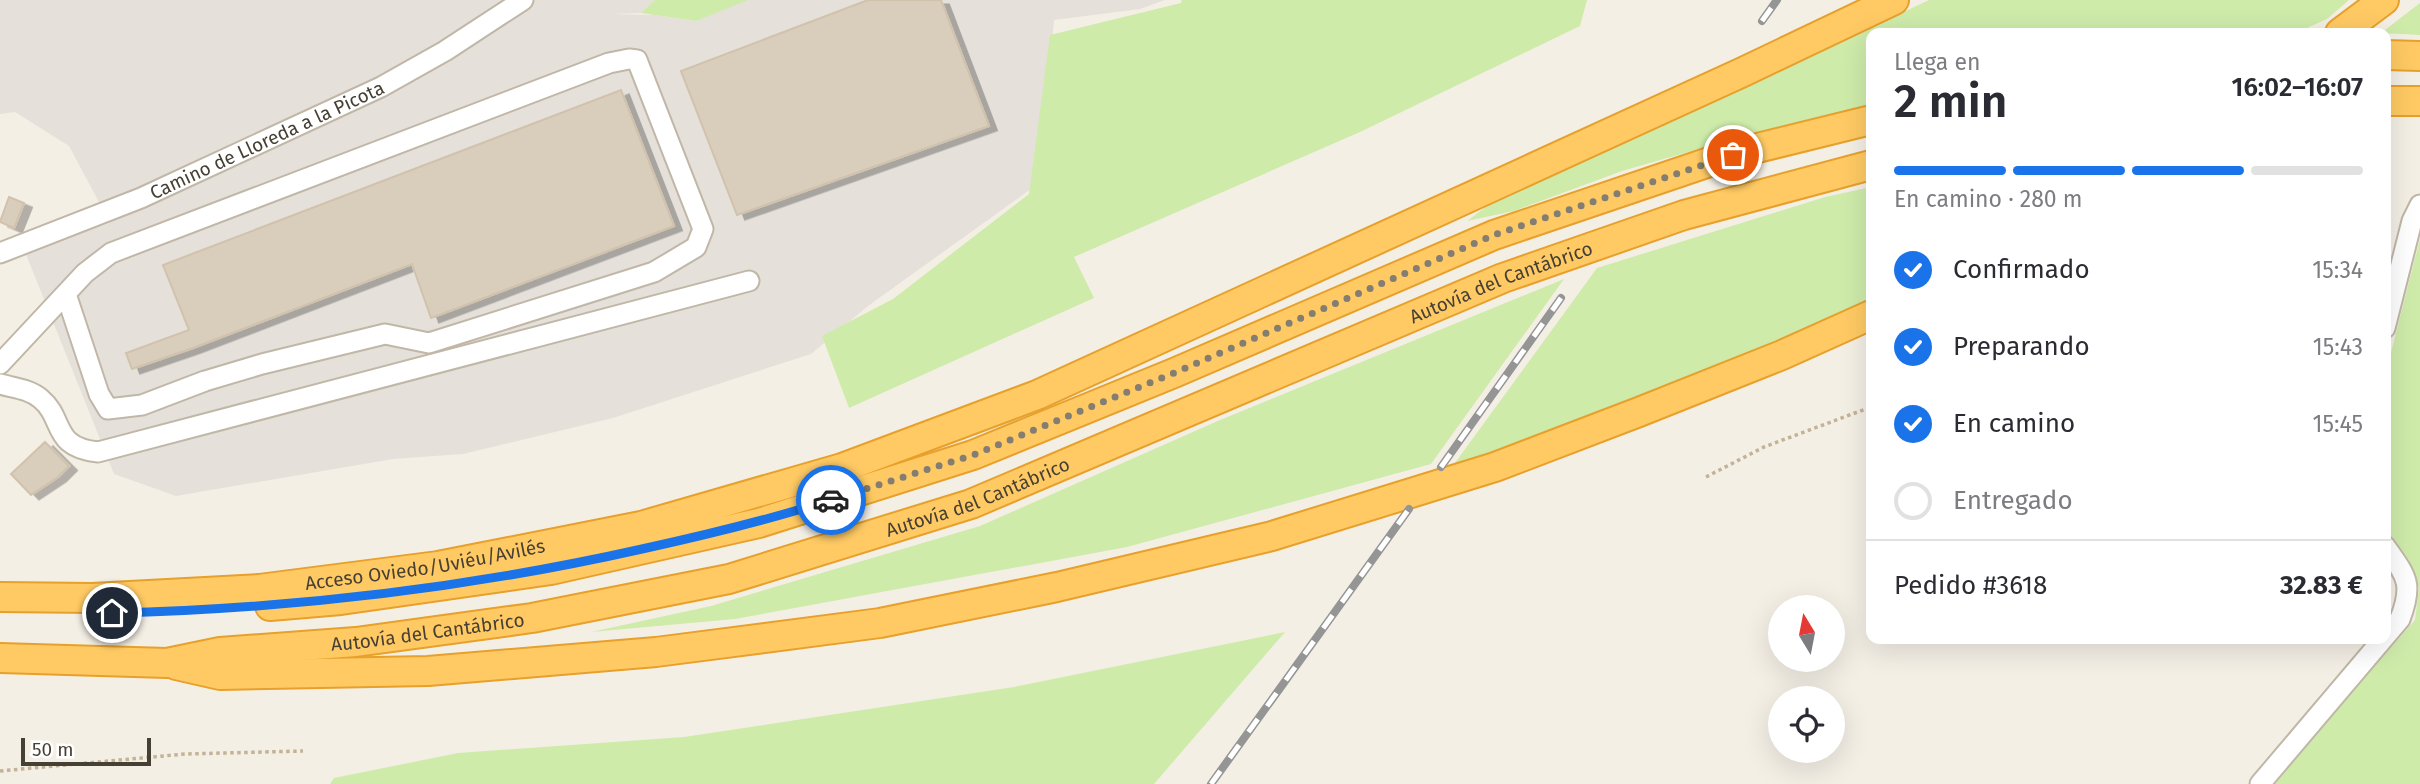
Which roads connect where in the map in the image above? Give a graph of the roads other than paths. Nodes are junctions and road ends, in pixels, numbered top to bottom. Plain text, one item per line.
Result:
1 (523, 0) edge
2 (1894, 0) edge
3 (2384, 0) edge
4 (2347, 28) edge
5 (2391, 55) edge
6 (2420, 56) edge
7 (2420, 101) edge
8 (2391, 102) edge
9 (1866, 121) edge
10 (1866, 166) edge
11 (2420, 205) edge
12 (0, 253) edge
13 (749, 281) dead end
14 (66, 294) junction
15 (2391, 304) edge
16 (1866, 317) edge
17 (0, 364) edge
18 (0, 384) edge
19 (2391, 556) edge
20 (0, 597) edge
21 (0, 612) edge
22 (2391, 630) edge
23 (2379, 644) edge
24 (0, 658) edge
25 (167, 663) junction
26 (2260, 784) edge

1 - 12 street, Camino de Lloreda a la Picota
2 - 20 highway, Acceso Oviedo/Uviéu/Avilés
3 - 4 highway
5 - 6 highway
7 - 8 highway
9 - 21 highway
10 - 25 highway, Autovía del Cantábrico
11 - 15 street
13 - 18 street
14 - 14 street
14 - 17 street
16 - 25 highway
19 - 22 street
23 - 26 street
24 - 25 highway, Autovía del Cantábrico

